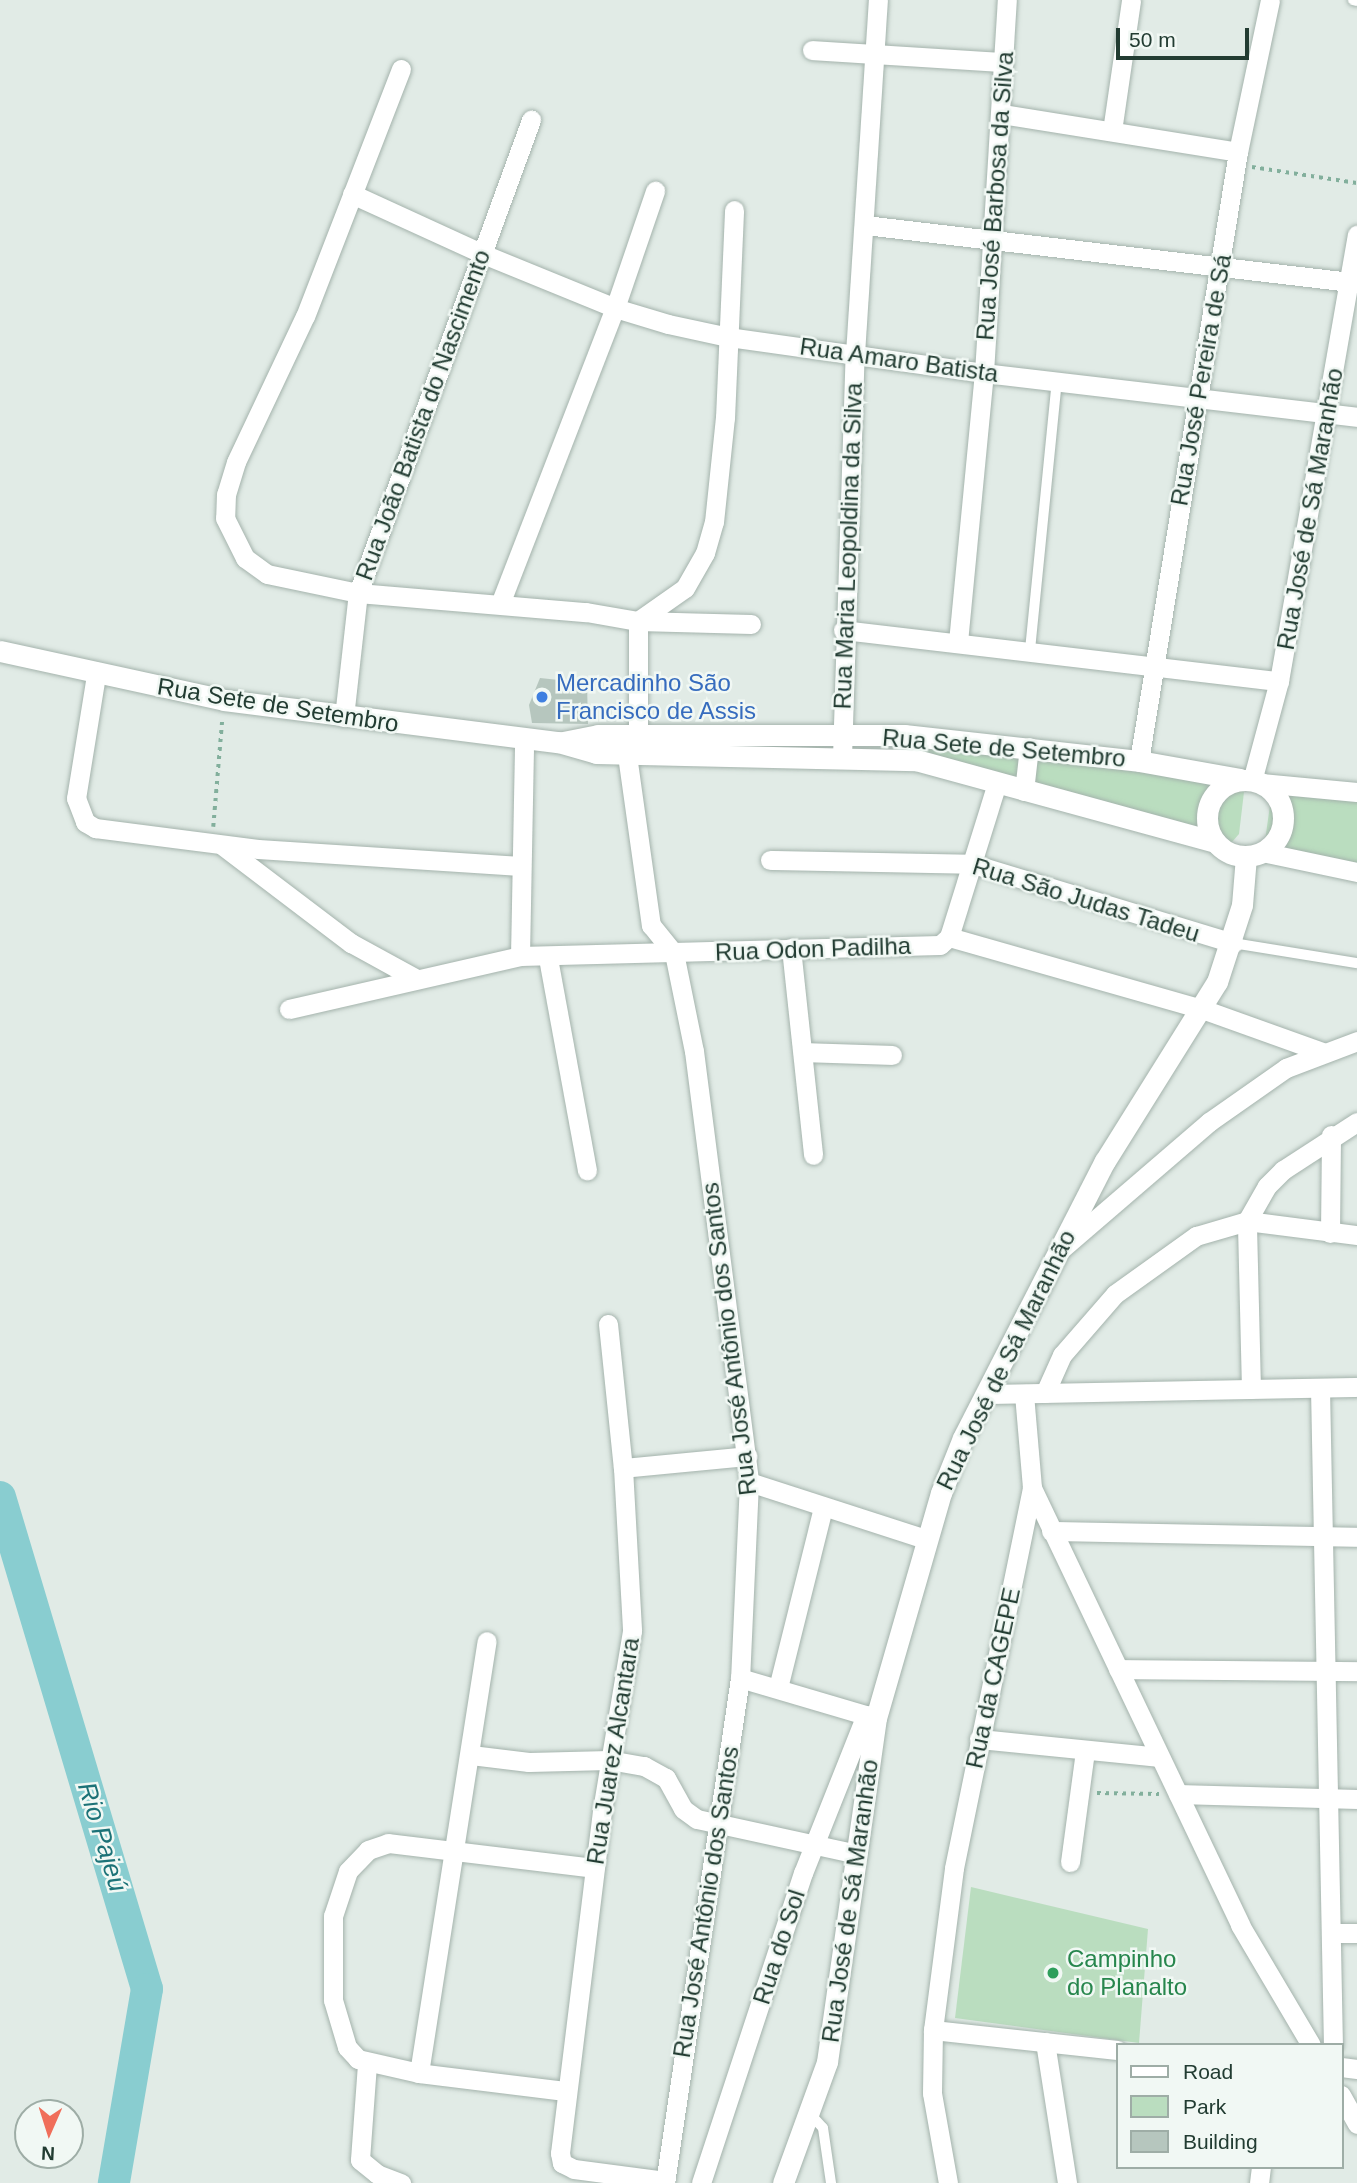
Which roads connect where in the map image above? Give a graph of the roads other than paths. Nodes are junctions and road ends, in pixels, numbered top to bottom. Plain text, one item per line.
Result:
1 (878, 0) edge
2 (1007, 0) edge
3 (1131, 0) edge
4 (1270, 0) edge
5 (812, 50) dead end
6 (875, 54) junction
7 (1004, 62) junction
8 (401, 69) dead end
9 (1002, 114) junction
10 (531, 120) dead end
11 (1112, 131) junction
12 (1237, 158) junction
13 (656, 191) dead end
14 (352, 194) junction
15 (734, 210) dead end
16 (865, 225) junction
17 (1357, 235) edge
18 (994, 242) junction
19 (483, 254) junction
20 (1221, 268) junction
21 (1353, 282) edge
22 (615, 309) junction
23 (728, 337) junction
24 (855, 354) junction
25 (984, 373) junction
26 (1057, 380) junction
27 (1198, 398) junction
28 (1328, 413) junction
29 (1357, 417) edge
30 (358, 593) junction
31 (500, 604) junction
32 (638, 621) junction
33 (751, 624) dead end
34 (843, 630) junction
35 (958, 642) junction
36 (1030, 650) junction
37 (0, 651) edge
38 (1152, 664) junction
39 (96, 675) junction
40 (1279, 681) junction
41 (344, 717) junction
42 (638, 735) junction
43 (904, 735) junction
44 (524, 740) junction
45 (558, 743) junction
46 (843, 747) junction
47 (1029, 747) junction
48 (627, 755) junction
49 (903, 759) junction
50 (1139, 761) junction
51 (1251, 781) junction
52 (997, 783) junction
53 (1024, 790) junction
54 (1357, 792) edge
55 (1215, 842) junction
56 (217, 845) junction
57 (1254, 854) junction
58 (770, 860) dead end
59 (974, 864) junction
60 (520, 866) junction
61 (1357, 872) edge
62 (949, 937) junction
63 (1233, 943) junction
64 (791, 948) junction
65 (674, 953) junction
66 (520, 956) junction
67 (548, 958) junction
68 (1357, 963) edge
69 (415, 978) junction
70 (289, 1009) dead end
71 (1202, 1009) junction
72 (1357, 1041) edge
73 (803, 1052) junction
74 (1322, 1052) junction
75 (892, 1055) dead end
76 (1357, 1122) edge
77 (1331, 1135) junction
78 (813, 1155) dead end
79 (587, 1170) dead end
80 (1247, 1221) junction
81 (1330, 1233) junction
82 (1357, 1236) edge
83 (1058, 1252) junction
84 (608, 1324) dead end
85 (1357, 1387) edge
86 (1320, 1388) junction
87 (1251, 1389) junction
88 (1045, 1393) junction
89 (986, 1394) junction
90 (1024, 1394) junction
91 (747, 1456) junction
92 (623, 1468) junction
93 (749, 1482) junction
94 (1032, 1488) junction
95 (823, 1507) junction
96 (1051, 1531) junction
97 (1322, 1536) junction
98 (1357, 1537) edge
99 (926, 1539) junction
100 (487, 1641) dead end
101 (1118, 1669) junction
102 (1357, 1671) edge
103 (1323, 1672) junction
104 (740, 1678) junction
105 (778, 1688) junction
106 (871, 1716) junction
107 (979, 1739) junction
108 (1084, 1751) junction
109 (471, 1755) junction
110 (1158, 1757) junction
111 (609, 1760) junction
112 (1178, 1794) junction
113 (1327, 1798) junction
114 (1357, 1799) edge
115 (718, 1822) junction
116 (814, 1843) junction
117 (456, 1851) junction
118 (857, 1854) junction
119 (1070, 1863) dead end
120 (594, 1868) junction
121 (1331, 1933) junction
122 (1357, 1933) edge
123 (933, 2030) junction
124 (1045, 2042) junction
125 (1310, 2043) edge
126 (1333, 2043) edge
127 (1116, 2050) edge
128 (367, 2064) junction
129 (419, 2073) junction
130 (565, 2091) junction
131 (1343, 2099) edge
132 (810, 2114) junction
133 (1357, 2124) edge
134 (665, 2182) edge
135 (401, 2183) edge
136 (701, 2183) edge
137 (783, 2183) edge
138 (831, 2183) edge
139 (948, 2183) edge
140 (1067, 2183) edge

1 - 6 street, Rua Maria Leopoldina da Silva
2 - 7 street, Rua José Barbosa da Silva
3 - 11 street
4 - 12 street, Rua José Pereira de Sá
5 - 6 street
6 - 7 street
6 - 16 street, Rua Maria Leopoldina da Silva
7 - 9 street, Rua José Barbosa da Silva
8 - 14 street
9 - 11 street
9 - 18 street, Rua José Barbosa da Silva
10 - 19 street, Rua João Batista do Nascimento
11 - 12 street
12 - 20 street, Rua José Pereira de Sá
13 - 22 street
14 - 19 street, Rua Amaro Batista
14 - 30 street
15 - 23 street
16 - 18 street
16 - 24 street, Rua Maria Leopoldina da Silva
17 - 21 street, Rua José de Sá Maranhão
18 - 20 street
18 - 25 street, Rua José Barbosa da Silva
19 - 22 street, Rua Amaro Batista
19 - 30 street, Rua João Batista do Nascimento
20 - 21 street
20 - 27 street, Rua José Pereira de Sá
21 - 28 street, Rua José de Sá Maranhão
22 - 23 street, Rua Amaro Batista
22 - 31 street
23 - 24 street, Rua Amaro Batista
23 - 32 street
24 - 25 street, Rua Amaro Batista
24 - 34 street, Rua Maria Leopoldina da Silva
25 - 26 street, Rua Amaro Batista
25 - 35 street, Rua José Barbosa da Silva
26 - 27 street, Rua Amaro Batista
26 - 36 lane
27 - 28 street, Rua Amaro Batista
27 - 38 street, Rua José Pereira de Sá
28 - 29 street, Rua Amaro Batista
28 - 40 street, Rua José de Sá Maranhão
30 - 31 street
30 - 41 street, Rua João Batista do Nascimento
31 - 32 street
32 - 33 street
32 - 42 street
34 - 35 street
34 - 46 street, Rua Maria Leopoldina da Silva
35 - 36 street
36 - 38 street
37 - 39 street, Rua Sete de Setembro
38 - 40 street
38 - 50 street, Rua José Pereira de Sá
39 - 41 street, Rua Sete de Setembro
39 - 56 street
40 - 51 street, Rua José de Sá Maranhão
41 - 44 street, Rua Sete de Setembro
42 - 45 street, Rua Sete de Setembro
42 - 46 street, Rua Sete de Setembro
43 - 46 street, Rua Sete de Setembro
43 - 47 street, Rua Sete de Setembro
43 - 49 street
44 - 45 street, Rua Sete de Setembro
44 - 60 street
45 - 48 street, Rua Sete de Setembro
46 - 48 street, Rua Sete de Setembro
46 - 49 street, Rua Sete de Setembro
47 - 50 street, Rua Sete de Setembro
47 - 53 street
48 - 65 street, Rua José Antônio dos Santos
49 - 52 street, Rua Sete de Setembro
50 - 51 street, Rua Sete de Setembro
51 - 54 street
51 - 55 street
51 - 57 street
52 - 53 street, Rua Sete de Setembro
52 - 59 street
53 - 55 street, Rua Sete de Setembro
55 - 57 street
56 - 60 street
56 - 69 street
57 - 61 street
57 - 63 street, Rua José de Sá Maranhão
58 - 59 street, Rua São Judas Tadeu
59 - 62 street
59 - 63 street, Rua São Judas Tadeu
60 - 66 street
62 - 64 street, Rua Odon Padilha
62 - 71 street
63 - 68 lane, Rua São Judas Tadeu
63 - 71 street, Rua José de Sá Maranhão
64 - 65 street, Rua Odon Padilha
64 - 73 street
65 - 67 street, Rua Odon Padilha
65 - 91 street, Rua José Antônio dos Santos
66 - 67 street, Rua Odon Padilha
66 - 69 street, Rua Odon Padilha
67 - 79 street
69 - 70 street, Rua Odon Padilha
71 - 74 street
71 - 83 street, Rua José de Sá Maranhão
72 - 74 street
73 - 75 street
73 - 78 street
74 - 83 street
76 - 77 street
77 - 80 street
77 - 81 street
80 - 81 street
80 - 87 street
80 - 88 street
81 - 82 street
83 - 89 street, Rua José de Sá Maranhão
84 - 92 street, Rua Juarez Alcantara
85 - 86 street
86 - 87 street
86 - 97 street
87 - 88 street
88 - 90 street
89 - 90 street
89 - 99 street, Rua José de Sá Maranhão
90 - 94 street
91 - 92 street
91 - 93 street, Rua José Antônio dos Santos
92 - 111 street, Rua Juarez Alcantara
93 - 95 street
93 - 104 street, Rua José Antônio dos Santos
94 - 96 street
94 - 107 street, Rua da CAGEPE
95 - 99 street
95 - 105 street
96 - 97 street
96 - 101 street
97 - 98 street
97 - 103 street
99 - 106 street, Rua José de Sá Maranhão
100 - 109 street
101 - 103 street
101 - 110 street
102 - 103 street
103 - 113 street
104 - 105 street
104 - 115 street, Rua José Antônio dos Santos
105 - 106 street
106 - 116 street, Rua do Sol
106 - 118 street, Rua José de Sá Maranhão
107 - 108 street
107 - 123 street, Rua da CAGEPE
108 - 110 street
108 - 119 street
109 - 111 street
109 - 117 street
110 - 112 street
111 - 115 street
111 - 120 street, Rua Juarez Alcantara
112 - 113 street
112 - 125 street
113 - 114 street
113 - 121 street
115 - 116 street
115 - 134 street, Rua José Antônio dos Santos
116 - 118 street
116 - 136 street, Rua do Sol
117 - 120 street
117 - 128 street
117 - 129 street
118 - 132 street, Rua José de Sá Maranhão
120 - 130 street, Rua Juarez Alcantara
121 - 122 street
121 - 126 street
123 - 124 street
123 - 139 street, Rua da CAGEPE
124 - 127 street
124 - 140 street
128 - 129 street
128 - 135 street
129 - 130 street
130 - 134 street, Rua Juarez Alcantara
131 - 133 street
132 - 137 street, Rua José de Sá Maranhão
132 - 138 lane

